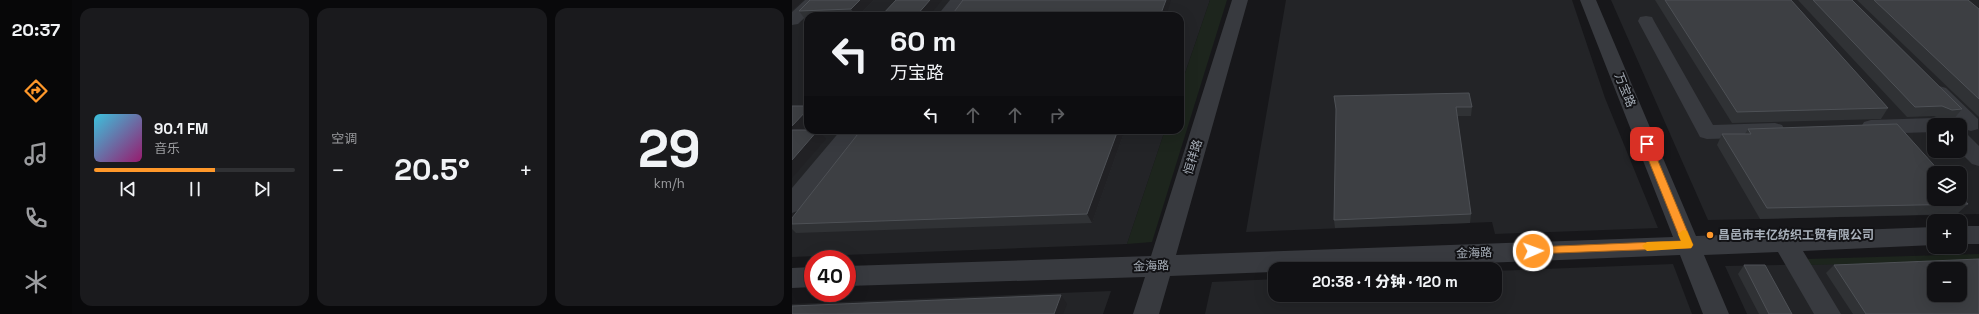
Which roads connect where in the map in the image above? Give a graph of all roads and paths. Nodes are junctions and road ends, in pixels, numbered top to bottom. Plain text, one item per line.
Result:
1 (814, 0) edge
2 (958, 0) edge
3 (1240, 0) edge
4 (1588, 0) edge
5 (948, 12) edge
6 (792, 20) edge
7 (1646, 21) dead end
8 (1927, 81) edge
9 (1886, 109) edge
10 (1927, 125) edge
11 (1901, 126) junction
12 (1854, 128) edge
13 (1970, 129) edge
14 (1792, 130) edge
15 (849, 134) edge
16 (1979, 159) edge
17 (792, 204) edge
18 (1967, 235) edge
19 (1979, 235) edge
20 (1927, 236) edge
21 (1784, 242) junction
22 (1688, 245) junction
23 (1160, 266) junction
24 (856, 276) edge
25 (804, 277) edge
26 (792, 278) edge
27 (1146, 314) edge
28 (1716, 314) edge
29 (1828, 314) edge

1 - 6 street
2 - 5 street
3 - 23 street, 恒祥路
4 - 22 street, 万宝路
7 - 14 street
8 - 13 street
9 - 11 street
10 - 11 street
11 - 12 street
13 - 16 street
15 - 17 street
18 - 19 street
20 - 21 street, 金海路
21 - 22 street, 金海路
21 - 29 street
22 - 23 street, 金海路
22 - 28 street, 万宝路
23 - 24 street, 金海路
23 - 27 street, 恒祥路
25 - 26 street

